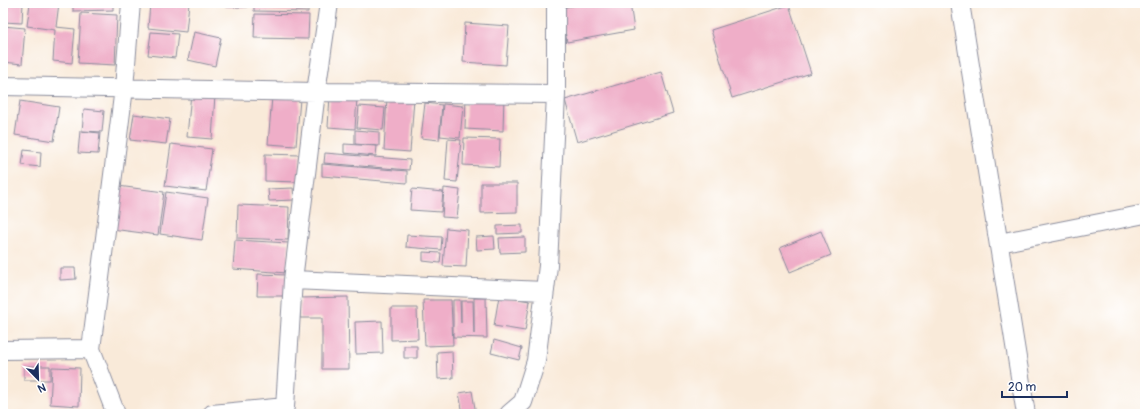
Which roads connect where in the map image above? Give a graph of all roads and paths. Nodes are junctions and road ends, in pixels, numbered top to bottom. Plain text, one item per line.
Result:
1 (131, 3) edge
2 (329, 3) edge
3 (556, 3) edge
4 (960, 3) edge
5 (3, 86) edge
6 (124, 88) junction
7 (316, 92) junction
8 (556, 94) junction
9 (1145, 214) edge
10 (999, 243) junction
11 (293, 280) junction
12 (545, 291) junction
13 (91, 349) junction
14 (3, 350) edge
15 (116, 414) edge
16 (212, 414) edge
17 (509, 414) edge
18 (1026, 414) edge

1 - 6 street
2 - 7 street
3 - 8 street
4 - 10 street
5 - 6 street
6 - 7 street
6 - 13 street
7 - 8 street
7 - 11 street
8 - 12 street
9 - 10 street
10 - 18 street
11 - 12 street
11 - 16 street
12 - 17 street
13 - 14 street
13 - 15 street

